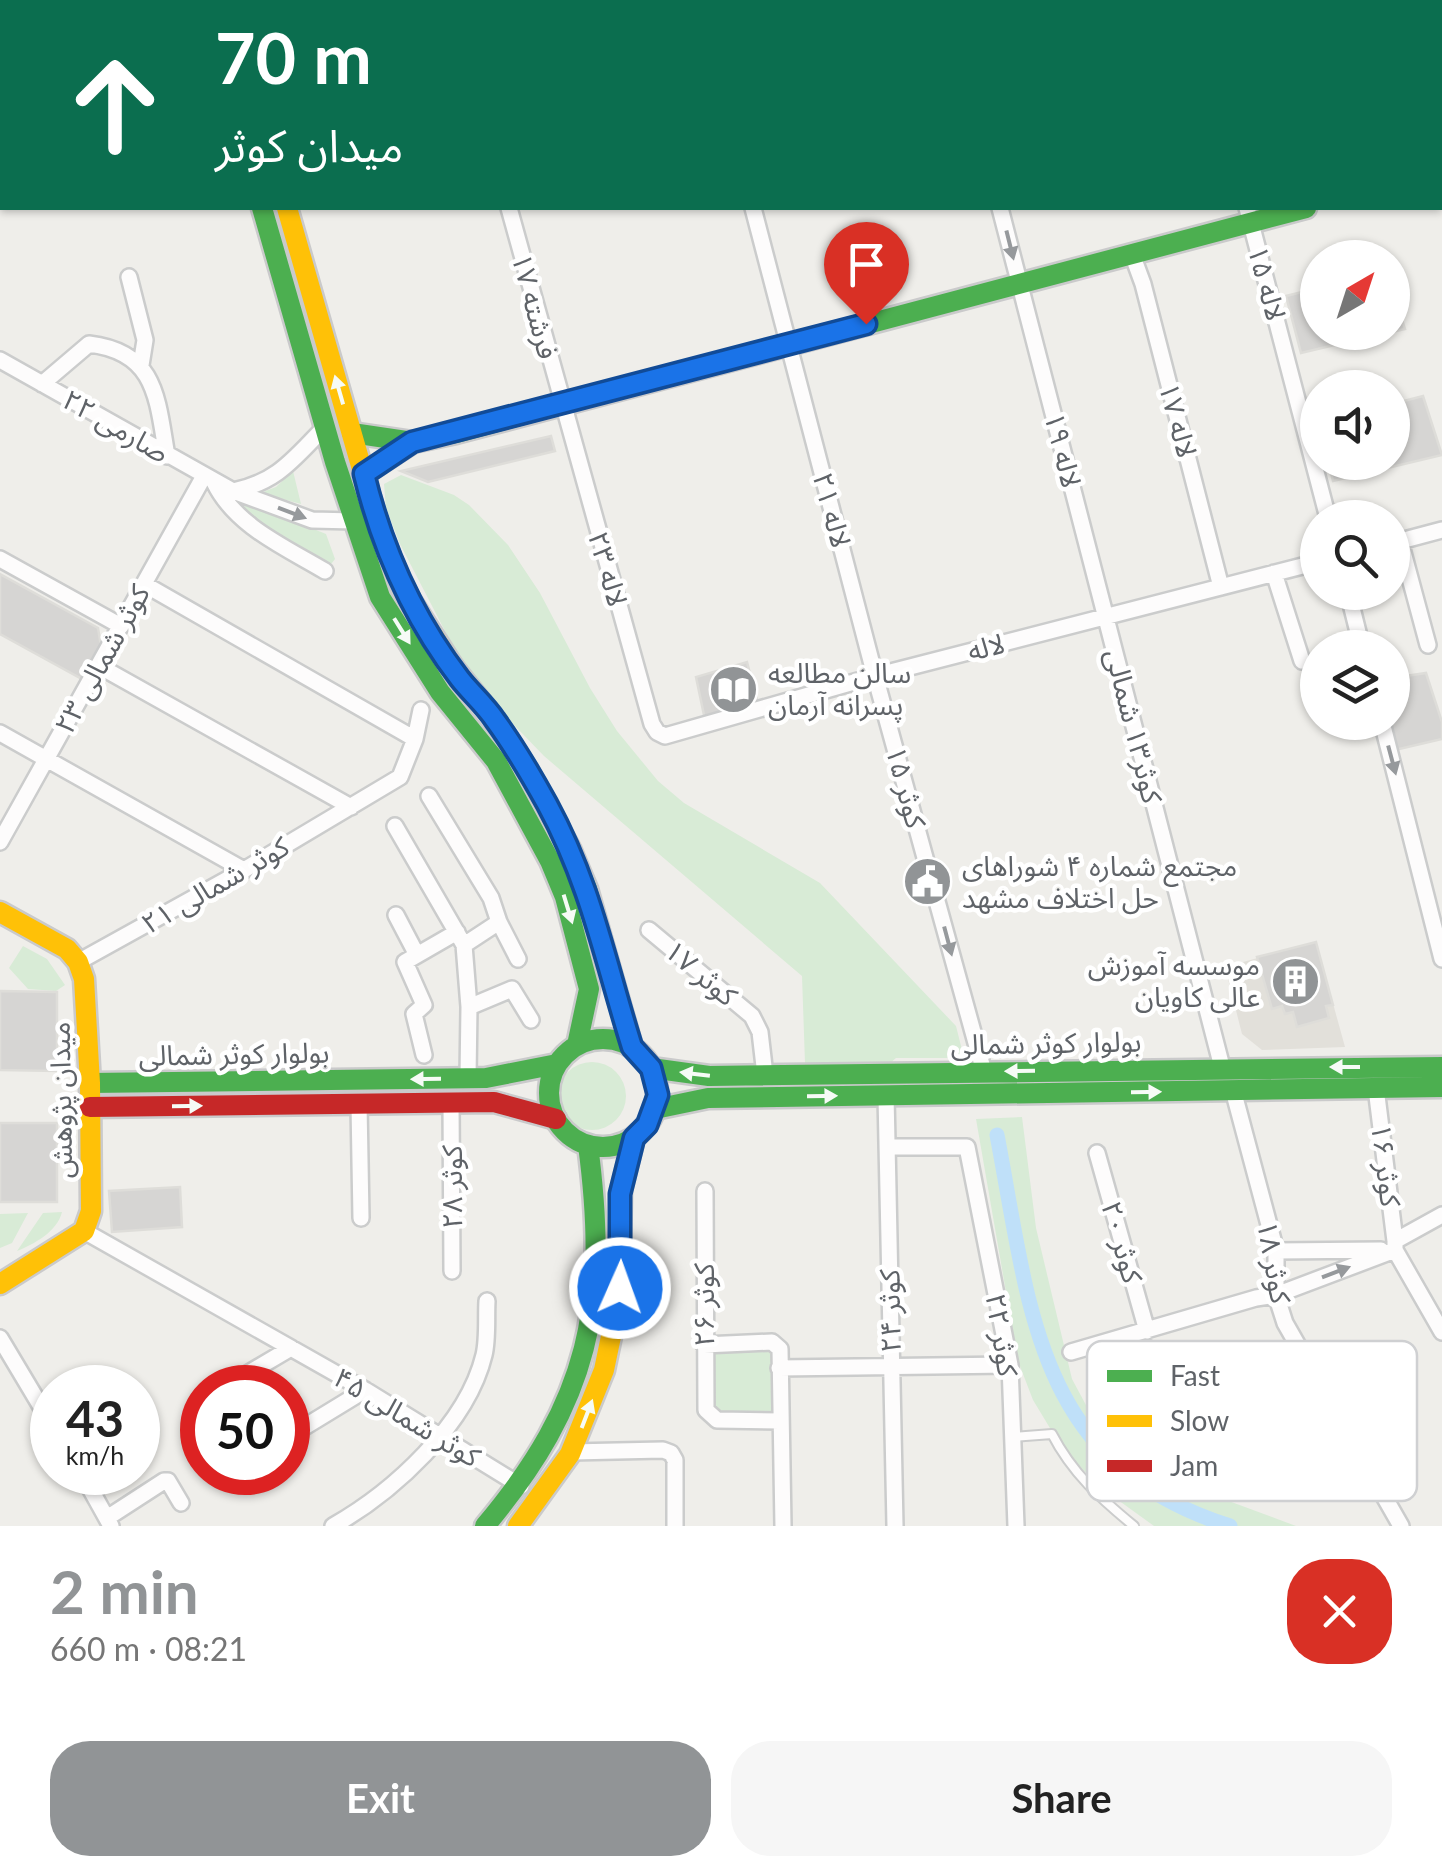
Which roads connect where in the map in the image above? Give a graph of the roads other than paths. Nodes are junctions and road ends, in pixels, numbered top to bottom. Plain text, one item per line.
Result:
1 (263, 210) edge
2 (288, 210) edge
3 (510, 210) edge
4 (754, 210) edge
5 (1001, 210) edge
6 (1290, 210) edge
7 (1249, 215) edge
8 (1132, 254) junction
9 (129, 278) dead end
10 (1020, 283) junction
11 (789, 344) junction
12 (0, 360) edge
13 (141, 365) junction
14 (42, 384) junction
15 (561, 404) junction
16 (325, 427) junction
17 (352, 433) junction
18 (412, 442) junction
19 (167, 456) junction
20 (364, 474) junction
21 (209, 479) junction
22 (232, 491) junction
23 (1323, 500) edge
24 (354, 521) junction
25 (1442, 530) edge
26 (1410, 538) edge
27 (0, 558) edge
28 (1300, 567) edge
29 (325, 571) dead end
30 (1274, 574) junction
31 (144, 584) junction
32 (1222, 587) junction
33 (1410, 587) edge
34 (1106, 617) junction
35 (121, 626) junction
36 (1428, 645) dead end
37 (1300, 655) edge
38 (99, 666) junction
39 (876, 676) junction
40 (421, 710) dead end
41 (657, 732) joint
42 (0, 733) edge
43 (415, 739) junction
44 (1387, 740) edge
45 (46, 759) junction
46 (429, 796) dead end
47 (350, 807) junction
48 (395, 826) dead end
49 (0, 842) edge
50 (244, 870) junction
51 (0, 912) edge
52 (396, 915) dead end
53 (498, 922) junction
54 (649, 930) dead end
55 (460, 938) junction
56 (417, 955) junction
57 (518, 959) dead end
58 (1442, 959) edge
59 (78, 962) junction
60 (469, 1006) junction
61 (532, 1020) dead end
62 (578, 1045) junction
63 (632, 1047) junction
64 (424, 1055) dead end
65 (557, 1064) junction
66 (1442, 1066) edge
67 (651, 1068) junction
68 (1222, 1068) junction
69 (984, 1072) junction
70 (766, 1075) junction
71 (468, 1078) junction
72 (90, 1083) junction
73 (1442, 1087) edge
74 (1376, 1088) junction
75 (1233, 1090) junction
76 (886, 1096) junction
77 (451, 1102) junction
78 (359, 1104) junction
79 (90, 1107) junction
80 (655, 1109) junction
81 (556, 1119) junction
82 (634, 1138) junction
83 (588, 1145) junction
84 (886, 1147) junction
85 (1098, 1154) dead end
86 (704, 1191) dead end
87 (1442, 1215) edge
88 (361, 1218) dead end
89 (84, 1231) junction
90 (1395, 1246) junction
91 (1276, 1251) junction
92 (452, 1271) dead end
93 (0, 1284) edge
94 (1276, 1295) junction
95 (487, 1301) dead end
96 (1147, 1331) junction
97 (1442, 1332) edge
98 (0, 1338) edge
99 (1111, 1341) edge
100 (1295, 1341) edge
101 (704, 1345) junction
102 (291, 1348) junction
103 (1087, 1348) edge
104 (1071, 1352) dead end
105 (262, 1365) edge
106 (1010, 1365) junction
107 (891, 1366) junction
108 (780, 1368) junction
109 (30, 1388) edge
110 (365, 1390) junction
111 (780, 1420) junction
112 (310, 1424) edge
113 (1013, 1437) junction
114 (441, 1439) junction
115 (571, 1452) junction
116 (1087, 1485) edge
117 (521, 1486) junction
118 (93, 1495) edge
119 (1104, 1501) edge
120 (1387, 1501) edge
121 (181, 1503) dead end
122 (109, 1524) edge
123 (334, 1526) edge
124 (485, 1526) edge
125 (518, 1526) edge
126 (675, 1526) edge
127 (783, 1526) edge
128 (894, 1526) edge
129 (1016, 1526) edge
130 (1134, 1526) edge
131 (1401, 1526) edge

1 - 16 street
17 -> 2 street
3 - 15 street, فرشته ۱۷
4 - 11 street, لاله ۲۱
5 -> 10 street, لاله ۱۹
6 - 7 street
7 - 8 street
7 - 23 street, لاله ۱۵
8 - 10 street
8 - 32 street, لاله ۱۷
9 - 13 street
10 - 11 street
10 - 34 street, لاله ۱۹
11 - 15 street
11 - 39 street, لاله ۲۱
12 - 14 street, صارمی ۲۲
13 - 14 street
13 - 19 street
14 - 19 street, صارمی ۲۲
15 - 18 street
15 - 41 street, لاله ۲۳
16 - 22 street
16 - 24 street
17 - 18 street
17 - 20 street
18 - 20 street
19 - 21 street, صارمی ۲۲
20 - 63 street
21 - 22 street, صارمی ۲۲
21 - 29 street
21 - 31 street, کوثر شمالی ۲۳
22 -> 24 street, صارمی ۲۲
24 -> 62 street
25 - 26 street
27 - 35 street
28 - 30 street, لاله
30 - 32 street, لاله
30 - 37 street
31 - 35 street, کوثر شمالی ۲۳
31 - 43 street
32 - 34 street, لاله
33 - 36 street
34 - 39 street, لاله
34 - 68 street, کوثر۱۳ شمالی
35 - 38 street, کوثر شمالی ۲۳
38 - 45 street, کوثر شمالی ۲۳
38 - 47 street
39 - 41 street, لاله
39 -> 69 street, کوثر ۱۵
40 - 43 street, کوثر شمالی ۲۱
42 - 45 street
43 - 47 street, کوثر شمالی ۲۱
44 -> 58 street
45 - 49 street, کوثر شمالی ۲۳
45 - 50 street
46 - 53 street
47 - 50 street, کوثر شمالی ۲۱
48 - 55 street
50 - 59 street, کوثر شمالی ۲۱
51 - 59 street
52 - 56 street
53 - 55 street
53 - 57 street
54 - 70 street, کوثر ۱۷
55 - 56 street
55 - 60 street
56 - 64 street
59 - 72 street, میدان پژوهش
60 - 61 street
60 - 71 street
62 - 63 street
62 - 65 street
63 - 67 street
65 - 71 street, بولوار کوثر شمالی
65 - 81 street
66 -> 68 street, بولوار کوثر شمالی
70 -> 67 street, بولوار کوثر شمالی
67 - 80 street
68 -> 69 street, بولوار کوثر شمالی
69 - 70 street, بولوار کوثر شمالی
71 -> 72 street, بولوار کوثر شمالی
72 - 79 street, میدان پژوهش
73 - 74 street, بولوار کوثر شمالی
74 - 75 street, بولوار کوثر شمالی
74 - 90 street, کوثر ۱۶
76 -> 75 street, بولوار کوثر شمالی
75 - 91 street, کوثر ۱۸
80 -> 76 street, بولوار کوثر شمالی
76 - 84 street, کوثر ۲۴
77 - 78 street, بولوار کوثر شمالی
77 - 81 street, بولوار کوثر شمالی
77 - 92 street, کوثر ۲۸
79 -> 78 street, بولوار کوثر شمالی
78 - 88 street
79 - 89 street, میدان پژوهش
80 - 82 street
81 - 83 street
82 - 83 street
115 -> 82 street
83 - 117 street
84 - 106 street, کوثر ۲۲
84 - 107 street, کوثر ۲۴
85 - 96 street, کوثر ۲۰
86 - 101 street, کوثر ۲۶
87 - 90 street
89 - 93 street
89 - 102 street, کوثر شمالی ۴۵
90 - 91 street
94 -> 90 street
90 - 97 street, کوثر ۱۶
91 - 94 street, کوثر ۱۸
94 - 96 street
94 - 100 street, کوثر ۱۸
95 - 114 street
96 - 99 street
98 - 109 street
101 - 108 street
101 - 111 street, کوثر ۲۶
102 - 105 street
102 - 110 street, کوثر شمالی ۴۵
103 - 104 street
106 - 107 street
106 - 113 street, کوثر ۲۲
107 - 108 street
107 - 128 street, کوثر ۲۴
108 - 111 street
110 - 112 street
110 - 114 street, کوثر شمالی ۴۵
111 - 127 street
113 - 116 lane
113 - 129 street, کوثر ۲۲
114 - 117 street, کوثر شمالی ۴۵
114 - 123 street
115 - 125 street
115 - 126 street
117 - 124 street
118 - 122 street
119 - 130 lane
120 - 131 street, کوثر ۱۸
121 - 122 street

